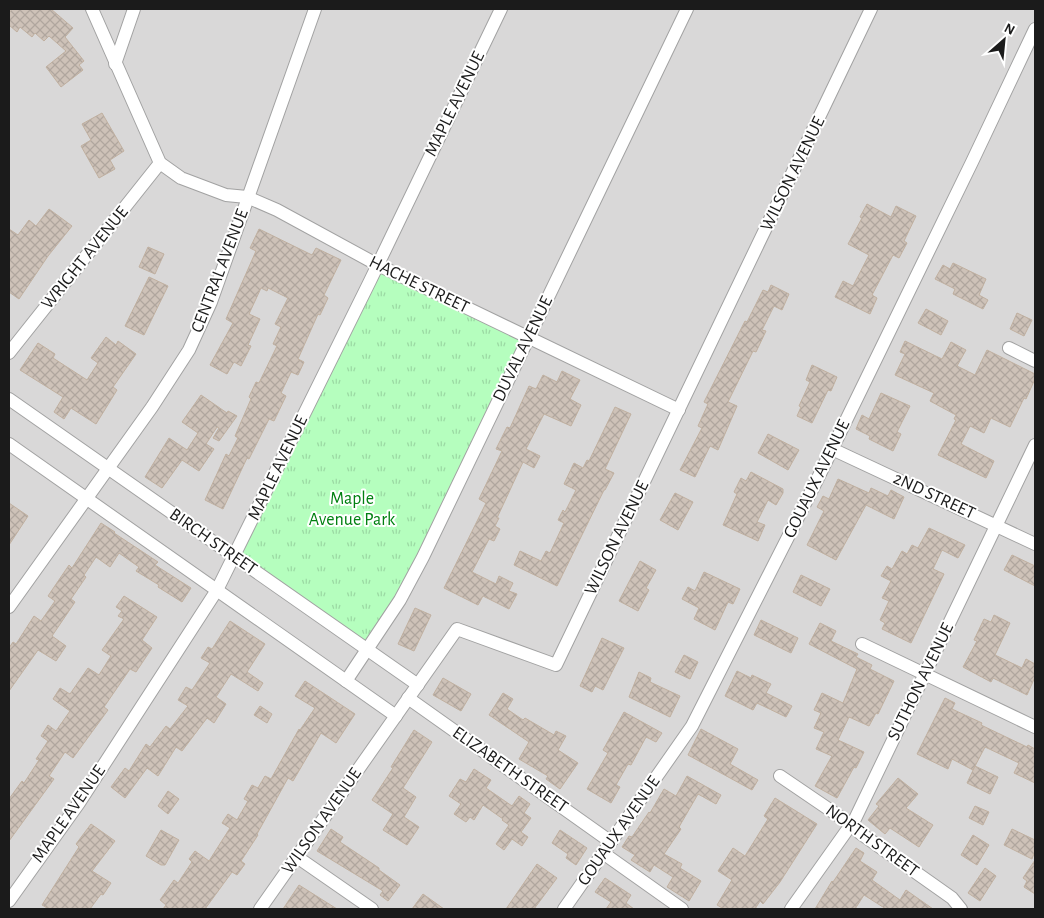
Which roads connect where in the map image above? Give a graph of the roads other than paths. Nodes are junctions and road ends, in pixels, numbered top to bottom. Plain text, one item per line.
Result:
1 (92, 9) edge
2 (134, 9) edge
3 (315, 9) edge
4 (501, 9) edge
5 (687, 9) edge
6 (871, 9) edge
7 (1035, 29) edge
8 (115, 64) junction
9 (160, 163) junction
10 (247, 198) junction
11 (378, 265) junction
12 (528, 338) junction
13 (1009, 348) dead end
14 (9, 353) edge
15 (1035, 361) edge
16 (9, 399) edge
17 (679, 410) junction
18 (9, 444) edge
19 (1035, 445) edge
20 (832, 449) junction
21 (108, 469) junction
22 (86, 498) junction
23 (997, 525) junction
24 (1035, 544) edge
25 (234, 556) junction
26 (217, 590) junction
27 (9, 607) edge
28 (862, 644) dead end
29 (367, 650) junction
30 (925, 674) junction
31 (346, 681) junction
32 (418, 685) junction
33 (408, 698) junction
34 (396, 716) junction
35 (1035, 727) edge
36 (780, 776) dead end
37 (852, 826) junction
38 (611, 842) junction
39 (603, 854) junction
40 (297, 856) junction
41 (9, 901) edge
42 (260, 909) edge
43 (372, 909) edge
44 (564, 909) edge
45 (682, 909) edge
46 (791, 909) edge
47 (961, 909) edge

1 - 8 street
2 - 8 street
3 - 10 street, CENTRAL AVENUE
4 - 11 street, MAPLE AVENUE
5 - 12 street, DUVAL AVENUE
6 - 17 street, WILSON AVENUE
7 - 20 street, GOUAUX AVENUE
8 - 9 street
9 - 10 street, HACHE STREET
9 - 14 street, WRIGHT AVENUE
10 - 11 street, HACHE STREET
10 - 21 street, CENTRAL AVENUE
11 - 12 street, HACHE STREET
11 - 25 street, MAPLE AVENUE
12 - 17 street, HACHE STREET
12 - 29 street, DUVAL AVENUE
13 - 15 street
16 - 21 street, BIRCH STREET
17 - 32 street, WILSON AVENUE
18 - 22 street, BIRCH STREET
19 - 23 street, SUTHON AVENUE
20 - 23 street, 2ND STREET
20 - 38 street, GOUAUX AVENUE
21 - 22 street, CENTRAL AVENUE
21 - 25 street, BIRCH STREET
22 - 26 street, BIRCH STREET
22 - 27 street, CENTRAL AVENUE
23 - 24 street, 2ND STREET
23 - 30 street, SUTHON AVENUE
25 - 26 street, MAPLE AVENUE
25 - 29 street, BIRCH STREET
26 - 31 street, BIRCH STREET
26 - 41 street, MAPLE AVENUE
28 - 30 street
29 - 31 street, DUVAL AVENUE
29 - 32 street, BIRCH STREET
30 - 35 street
30 - 37 street, SUTHON AVENUE
31 - 34 street, BIRCH STREET
32 - 33 street, WILSON AVENUE
33 - 34 street, WILSON AVENUE
33 - 38 street, ELIZABETH STREET
34 - 40 street, WILSON AVENUE
36 - 37 street, NORTH STREET
37 - 46 street, SUTHON AVENUE
37 - 47 street, NORTH STREET
38 - 39 street, GOUAUX AVENUE
39 - 44 street, GOUAUX AVENUE
39 - 45 street
40 - 42 street, WILSON AVENUE
40 - 43 street

